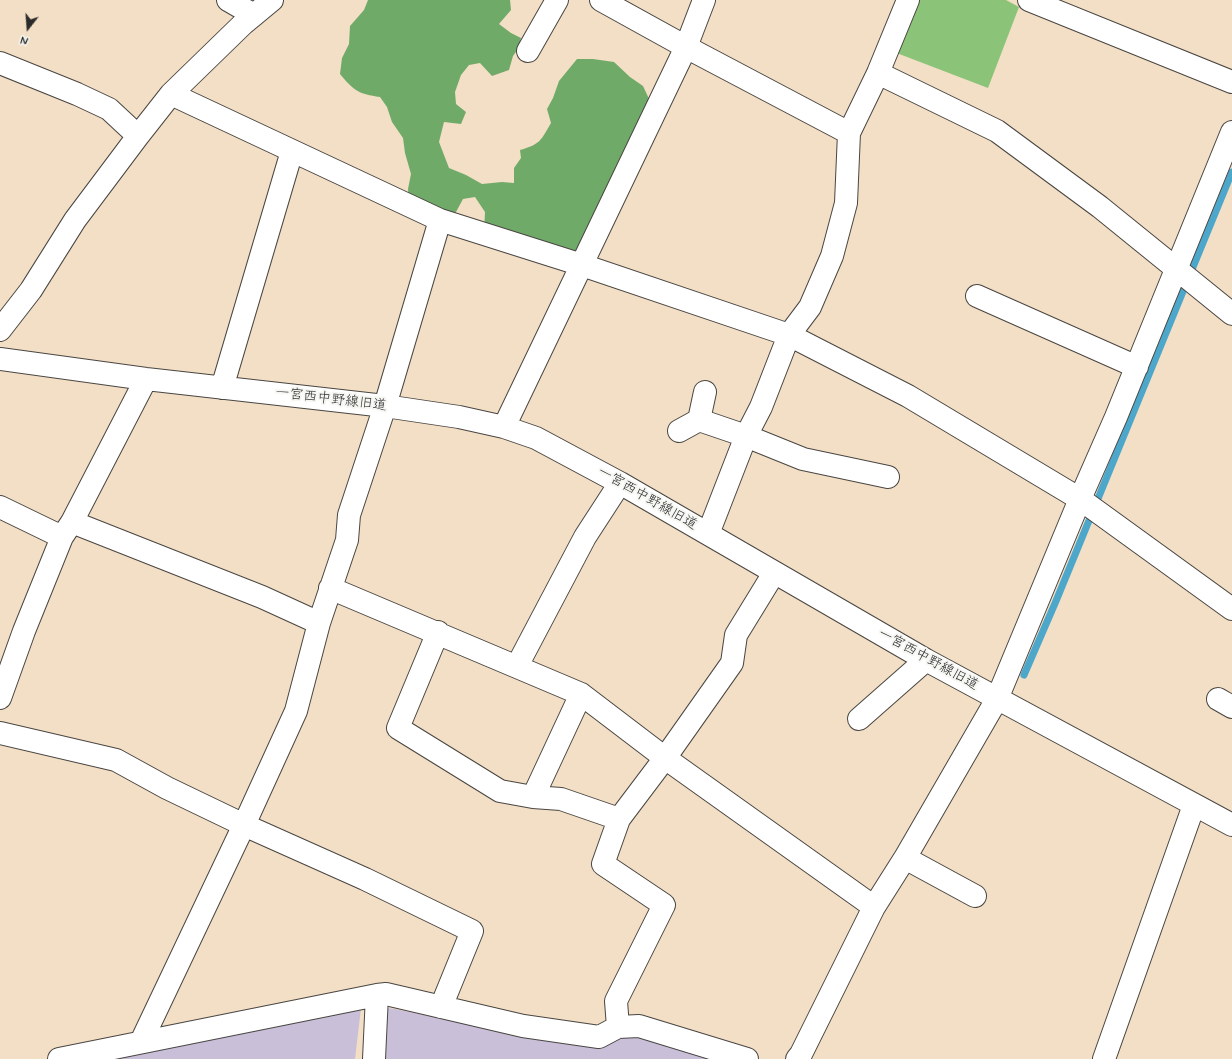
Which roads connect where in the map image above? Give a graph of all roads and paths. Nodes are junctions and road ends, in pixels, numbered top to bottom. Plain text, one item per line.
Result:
1 (228, 0) edge
2 (272, 0) edge
3 (557, 0) edge
4 (601, 0) edge
5 (704, 0) edge
6 (908, 0) edge
7 (1029, 0) edge
8 (254, 15) junction
9 (686, 48) junction
10 (528, 51) dead end
11 (0, 63) edge
12 (878, 73) junction
13 (1232, 82) edge
14 (171, 94) junction
15 (1232, 132) edge
16 (849, 134) junction
17 (138, 136) junction
18 (292, 151) junction
19 (1227, 157) edge
20 (440, 220) junction
21 (582, 265) junction
22 (1176, 270) junction
23 (977, 296) dead end
24 (1232, 314) edge
25 (0, 330) edge
26 (789, 335) junction
27 (0, 359) edge
28 (1137, 367) junction
29 (146, 380) junction
30 (222, 388) junction
31 (705, 392) dead end
32 (385, 406) junction
33 (699, 420) junction
34 (504, 427) junction
35 (679, 431) dead end
36 (746, 436) junction
37 (888, 477) dead end
38 (620, 483) junction
39 (1080, 499) junction
40 (0, 507) edge
41 (67, 529) junction
42 (708, 534) junction
43 (774, 572) junction
44 (330, 588) junction
45 (1232, 609) edge
46 (319, 622) junction
47 (438, 632) junction
48 (926, 660) junction
49 (517, 666) junction
50 (581, 694) junction
51 (0, 698) edge
52 (997, 698) junction
53 (859, 719) dead end
54 (0, 733) edge
55 (665, 758) junction
56 (533, 797) junction
57 (1194, 805) junction
58 (619, 819) junction
59 (244, 825) junction
60 (1232, 825) edge
61 (905, 858) junction
62 (975, 896) dead end
63 (874, 907) junction
64 (377, 994) junction
65 (441, 1007) junction
66 (618, 1027) junction
67 (141, 1042) junction
68 (58, 1059) edge
69 (374, 1059) edge
70 (747, 1059) edge
71 (797, 1059) edge
72 (1104, 1059) edge

1 - 8 street
2 - 8 street
3 - 10 street
4 - 9 street
5 - 9 street
6 - 12 street
7 - 13 street
8 - 14 street
9 - 16 street
9 - 21 street
11 - 17 street
12 - 16 street
12 - 22 street
14 - 17 street
14 - 18 street
15 - 19 street
16 - 26 street
17 - 25 street
18 - 20 street
18 - 30 street
19 - 22 street
20 - 21 street
20 - 32 street
21 - 26 street
21 - 34 street
22 - 24 street
22 - 28 street
23 - 28 street
26 - 36 street
26 - 39 street
27 - 29 street, 一宮西中野線旧道
28 - 39 street
29 - 30 street, 一宮西中野線旧道
29 - 41 street
30 - 32 street, 一宮西中野線旧道
31 - 33 street
32 - 34 street, 一宮西中野線旧道
32 - 44 street
33 - 35 street
33 - 36 street
34 - 38 street, 一宮西中野線旧道
36 - 37 street
36 - 42 street
38 - 42 street, 一宮西中野線旧道
38 - 49 street
39 - 45 street
39 - 52 street
40 - 41 street
41 - 46 street
41 - 51 street
42 - 43 street, 一宮西中野線旧道
43 - 48 street, 一宮西中野線旧道
43 - 55 street
44 - 46 street
44 - 47 street
46 - 59 street
47 - 49 street
47 - 56 street
48 - 52 street, 一宮西中野線旧道
48 - 53 street
49 - 50 street
50 - 55 street
50 - 56 street
52 - 57 street, 一宮西中野線旧道
52 - 61 street
54 - 59 street
55 - 58 street
55 - 63 street
56 - 58 street
57 - 60 street, 一宮西中野線旧道
57 - 72 street
58 - 66 street
59 - 65 street
59 - 67 street
61 - 62 street
61 - 63 street
63 - 71 street
64 - 65 street
64 - 67 street
64 - 69 street
65 - 66 street
66 - 70 street
67 - 68 street

